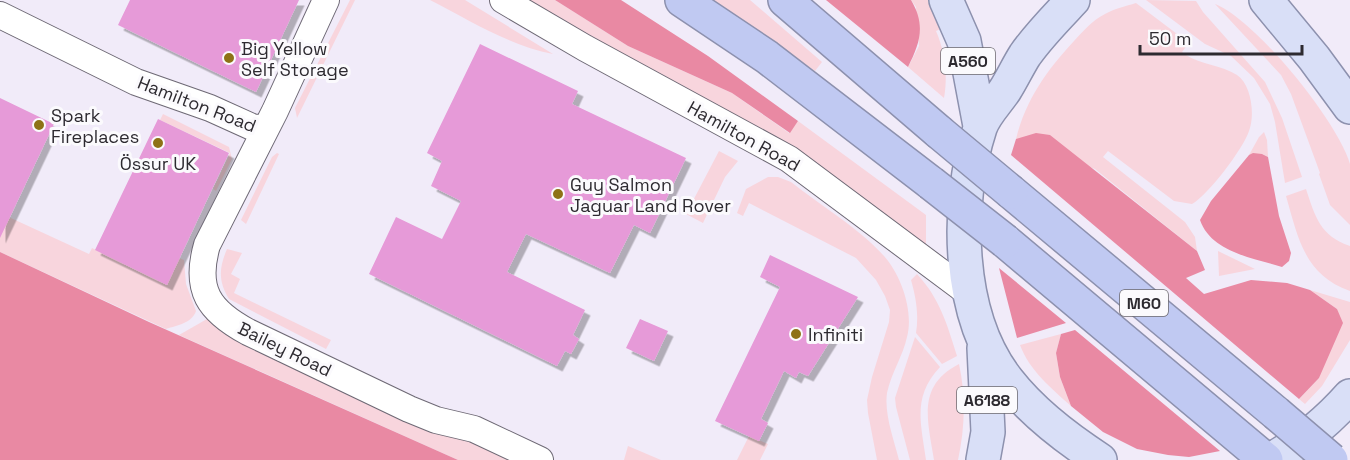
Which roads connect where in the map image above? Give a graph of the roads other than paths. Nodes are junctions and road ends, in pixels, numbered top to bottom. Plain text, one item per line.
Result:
1 (326, 0) edge
2 (503, 0) edge
3 (682, 0) edge
4 (785, 0) edge
5 (946, 0) edge
6 (1073, 0) edge
7 (1266, 0) edge
8 (0, 15) edge
9 (1350, 107) edge
10 (980, 126) junction
11 (265, 129) junction
12 (970, 294) junction
13 (983, 339) junction
14 (1350, 396) edge
15 (540, 460) edge
16 (983, 460) edge
17 (1100, 460) edge
18 (1268, 460) edge
19 (1331, 460) edge

1 - 11 street, Hamilton Road
2 - 12 street, Hamilton Road
3 - 18 highway, M60, bridge
4 - 19 highway, M60, bridge
5 - 10 main road, A560
6 - 10 main road
7 - 9 main road
8 - 11 street, Hamilton Road
10 - 12 main road
11 - 15 street, Bailey Road
12 - 13 main road
13 - 16 main road, A6188
13 - 17 main road
14 - 18 main road

